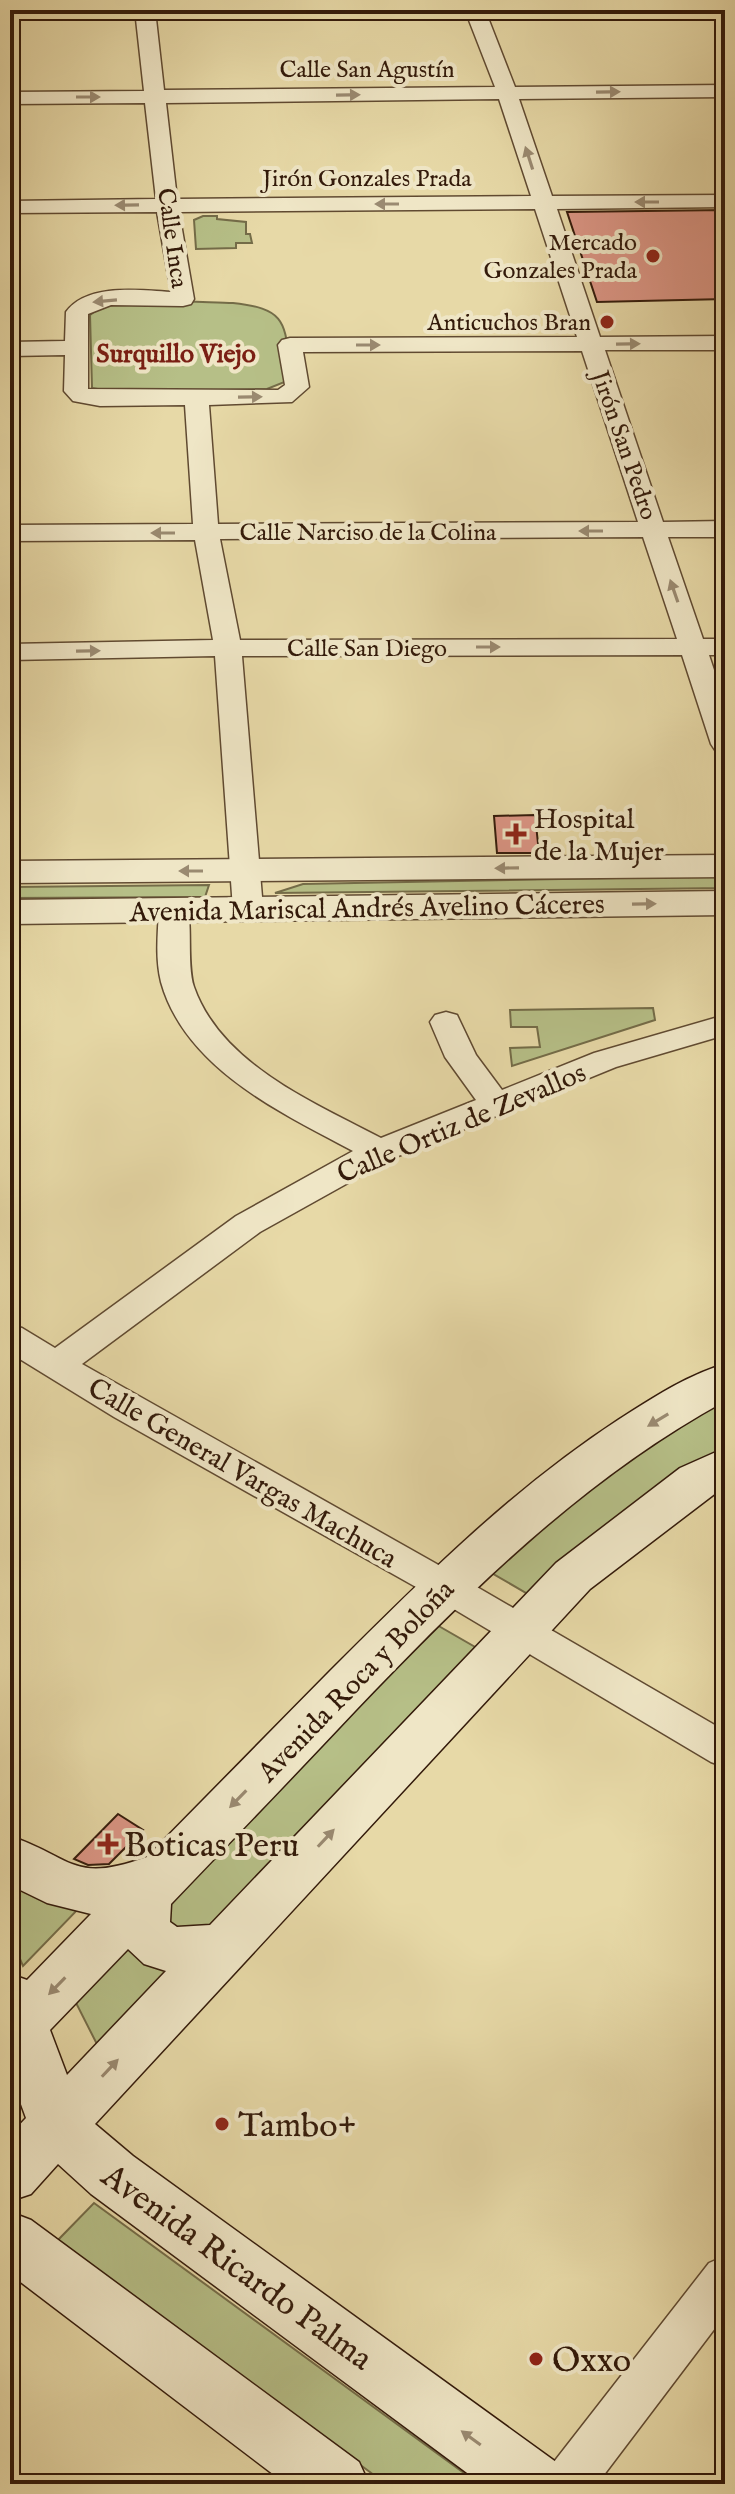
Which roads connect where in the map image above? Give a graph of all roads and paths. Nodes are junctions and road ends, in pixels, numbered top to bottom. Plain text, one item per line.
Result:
1 (145, 10) edge
2 (475, 10) edge
3 (725, 91) edge
4 (507, 93) junction
5 (156, 96) junction
6 (10, 98) edge
7 (725, 201) edge
8 (543, 203) junction
9 (167, 205) junction
10 (10, 207) edge
11 (725, 343) edge
12 (591, 344) junction
13 (75, 348) junction
14 (10, 349) edge
15 (196, 397) junction
16 (725, 529) edge
17 (653, 530) junction
18 (10, 533) edge
19 (206, 533) junction
20 (693, 647) junction
21 (725, 647) edge
22 (228, 648) junction
23 (10, 652) edge
24 (725, 744) edge
25 (725, 866) edge
26 (246, 871) junction
27 (10, 872) edge
28 (725, 903) edge
29 (174, 909) junction
30 (248, 909) junction
31 (10, 912) edge
32 (446, 1022) dead end
33 (725, 1025) edge
34 (496, 1105) junction
35 (379, 1151) junction
36 (10, 1337) edge
37 (57, 1365) junction
38 (725, 1380) edge
39 (725, 1465) edge
40 (445, 1586) junction
41 (520, 1631) junction
42 (725, 1751) edge
43 (10, 1858) edge
44 (156, 1884) junction
45 (227, 1943) junction
46 (14, 2018) edge
47 (57, 2126) junction
48 (10, 2175) edge
49 (10, 2239) edge
50 (725, 2278) edge
51 (337, 2484) edge
52 (534, 2484) edge
53 (567, 2484) edge

1 - 5 street, Calle Inca
2 - 4 street, Jirón San Pedro
4 -> 3 street, Calle San Agustín
5 -> 4 street, Calle San Agustín
8 -> 4 street, Jirón San Pedro
6 -> 5 street, Calle San Agustín
5 - 9 street, Calle Inca
7 -> 8 street, Jirón Gonzales Prada
8 -> 9 street, Jirón Gonzales Prada
8 - 12 street, Jirón San Pedro
9 -> 10 street, Jirón Gonzales Prada
9 -> 13 street, Calle Inca
12 -> 11 street
15 -> 12 street, Calle Inca
12 - 17 street, Jirón San Pedro
13 - 14 street
13 - 15 street, Calle Inca
15 - 19 street
16 - 17 street, Calle Narciso de la Colina
17 -> 19 street, Calle Narciso de la Colina
20 -> 17 street, Jirón San Pedro
19 -> 18 street, Calle Narciso de la Colina
19 - 22 street
20 - 21 street, Calle San Diego
22 -> 20 street, Calle San Diego
20 - 24 street, Jirón San Pedro
23 -> 22 street, Calle San Diego
22 - 26 street
25 -> 26 main road, Avenida Mariscal Andrés Avelino Cáceres
26 -> 27 main road, Avenida Mariscal Andrés Avelino Cáceres
26 - 30 street
30 -> 28 main road, Avenida Mariscal Andrés Avelino Cáceres
29 - 30 main road, Avenida Mariscal Andrés Avelino Cáceres
29 - 31 main road, Avenida Mariscal Andrés Avelino Cáceres
29 - 35 street
32 - 34 street
33 - 34 street, Calle Ortiz de Zevallos
34 - 35 street, Calle Ortiz de Zevallos
35 - 37 street, Calle Ortiz de Zevallos
36 - 37 street, Calle General Vargas Machuca
37 - 40 street, Calle General Vargas Machuca
38 -> 40 main road, Avenida Roca y Boloña
39 - 41 main road
40 - 41 street, Calle General Vargas Machuca
40 -> 44 main road, Avenida Roca y Boloña
41 - 42 street, Calle General Vargas Machuca
45 -> 41 main road
43 - 44 main road
44 - 45 main road
44 -> 46 main road, Avenida Roca y Boloña
47 -> 45 main road
46 - 47 main road, Avenida Ricardo Palma
47 - 48 main road
52 -> 47 main road, Avenida Ricardo Palma
49 - 51 main road
50 - 53 street

